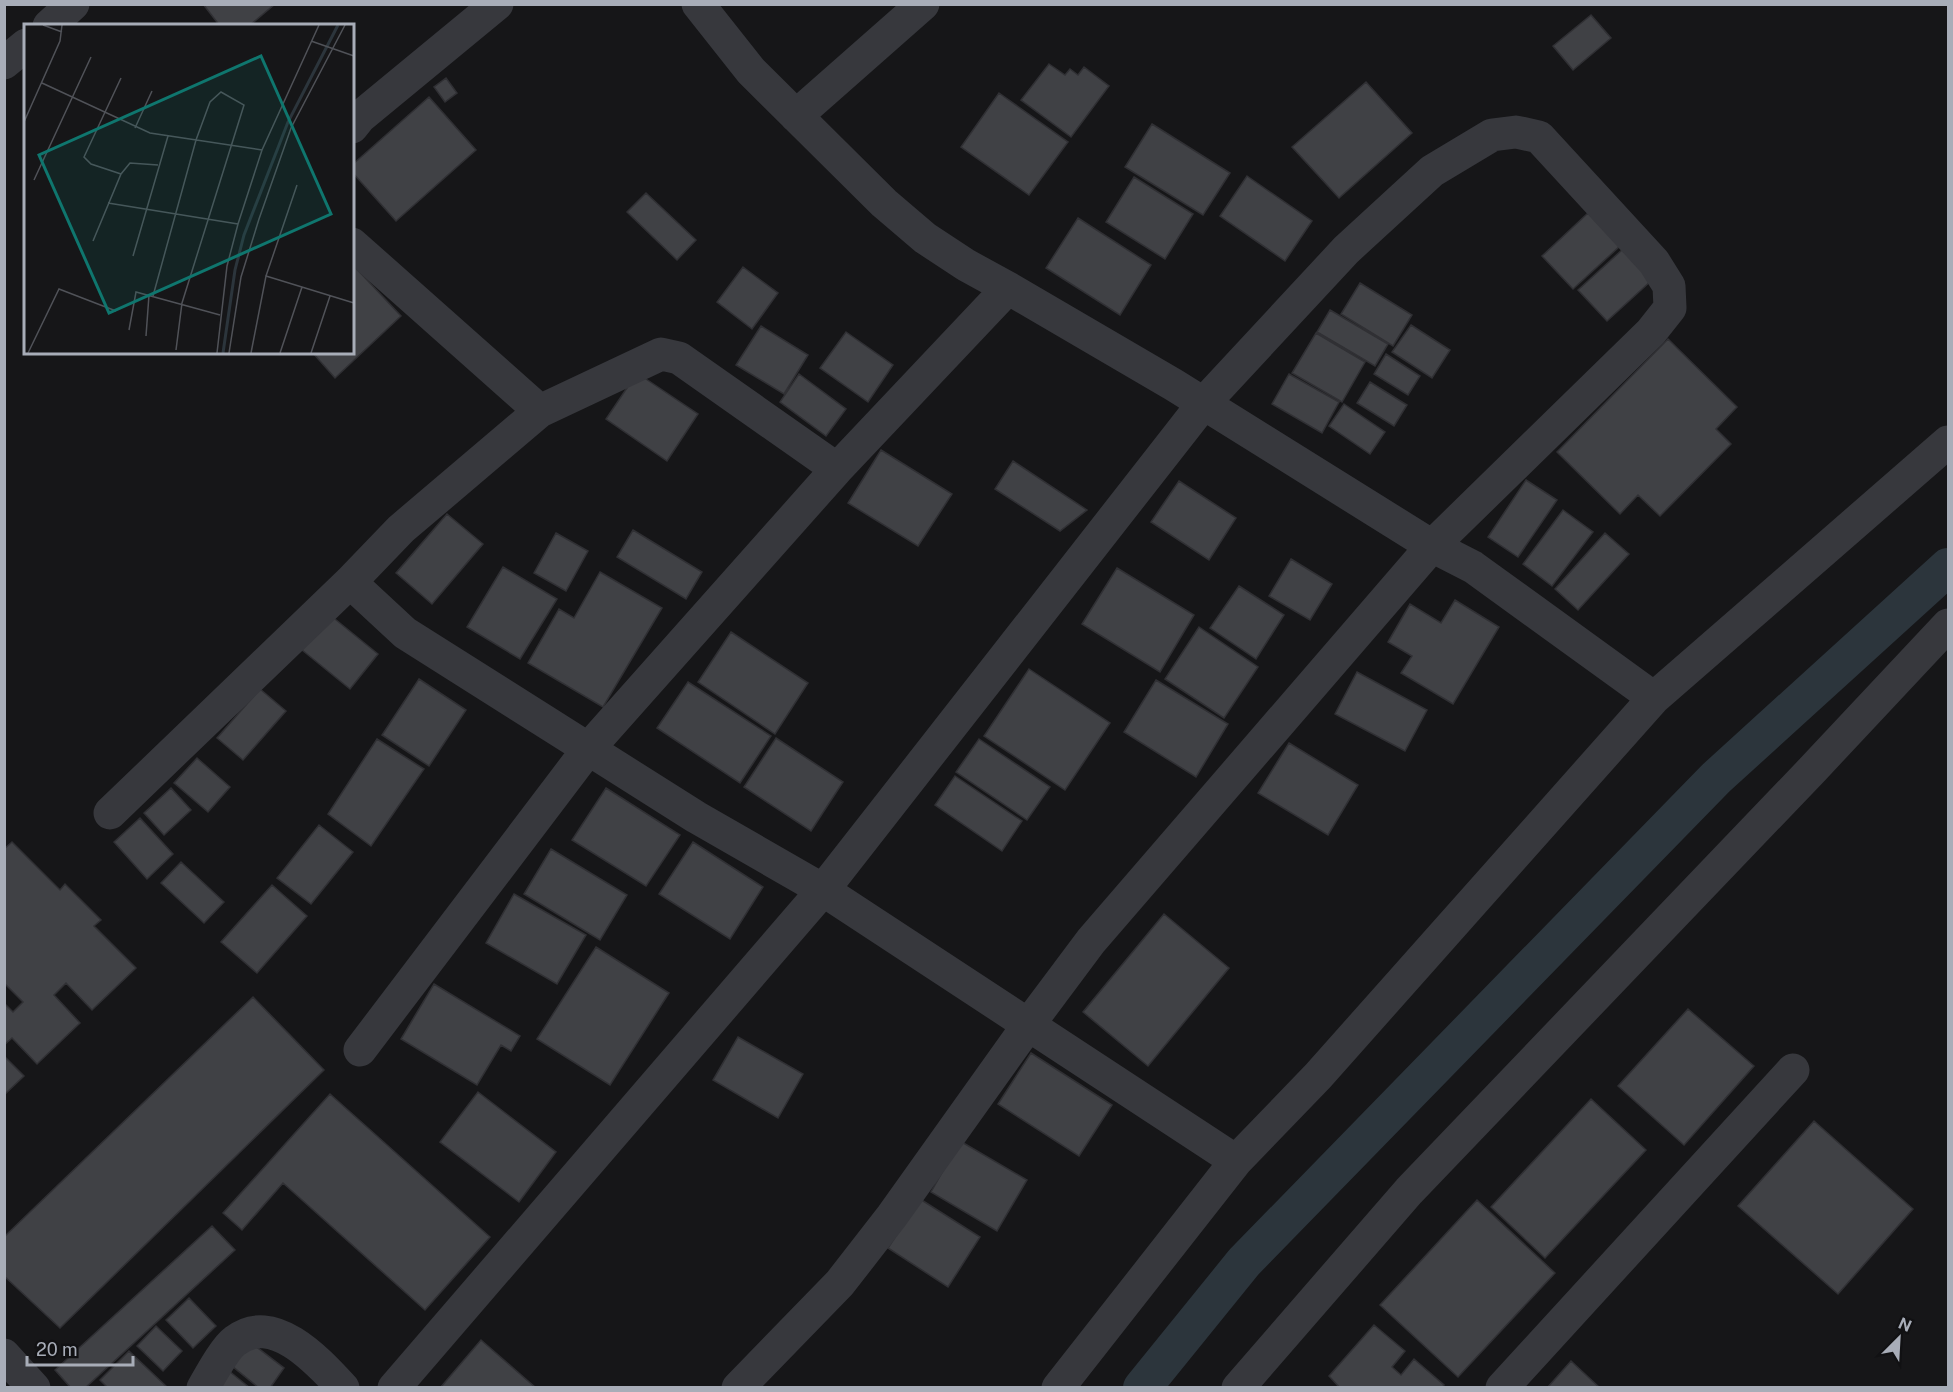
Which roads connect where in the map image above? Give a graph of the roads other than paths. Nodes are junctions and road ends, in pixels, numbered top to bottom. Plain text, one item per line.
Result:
1 (73, 4) edge
2 (497, 4) edge
3 (698, 4) edge
4 (923, 4) edge
5 (51, 24) edge
6 (24, 47) edge
7 (4, 63) edge
8 (796, 116) junction
9 (354, 125) edge
10 (354, 246) edge
11 (1008, 288) junction
12 (1203, 404) junction
13 (540, 411) junction
14 (1948, 442) edge
15 (837, 469) junction
16 (1432, 546) junction
17 (350, 582) junction
18 (1948, 625) edge
19 (1654, 698) junction
20 (589, 748) junction
21 (110, 813) dead end
22 (823, 890) junction
23 (1029, 1024) junction
24 (360, 1050) dead end
25 (1794, 1070) dead end
26 (1236, 1161) junction
27 (4, 1354) edge
28 (34, 1388) edge
29 (203, 1388) edge
30 (344, 1388) edge
31 (394, 1388) edge
32 (738, 1388) edge
33 (1058, 1388) edge
34 (1238, 1388) edge
35 (1502, 1388) edge

1 - 5 street
2 - 9 street
3 - 8 street
4 - 8 street
6 - 7 street
8 - 11 street
10 - 13 street
11 - 12 street
11 - 15 street
12 - 16 street
12 - 16 street
12 - 22 street
13 - 15 street
13 - 17 street
14 - 19 street
15 - 20 street
16 - 19 street
16 - 23 street
17 - 20 street
17 - 21 street
18 - 34 street
19 - 26 street
20 - 22 street
20 - 24 street
22 - 23 street
22 - 31 street
23 - 26 street
23 - 32 street
25 - 35 street
26 - 33 street
27 - 28 street
29 - 30 street

